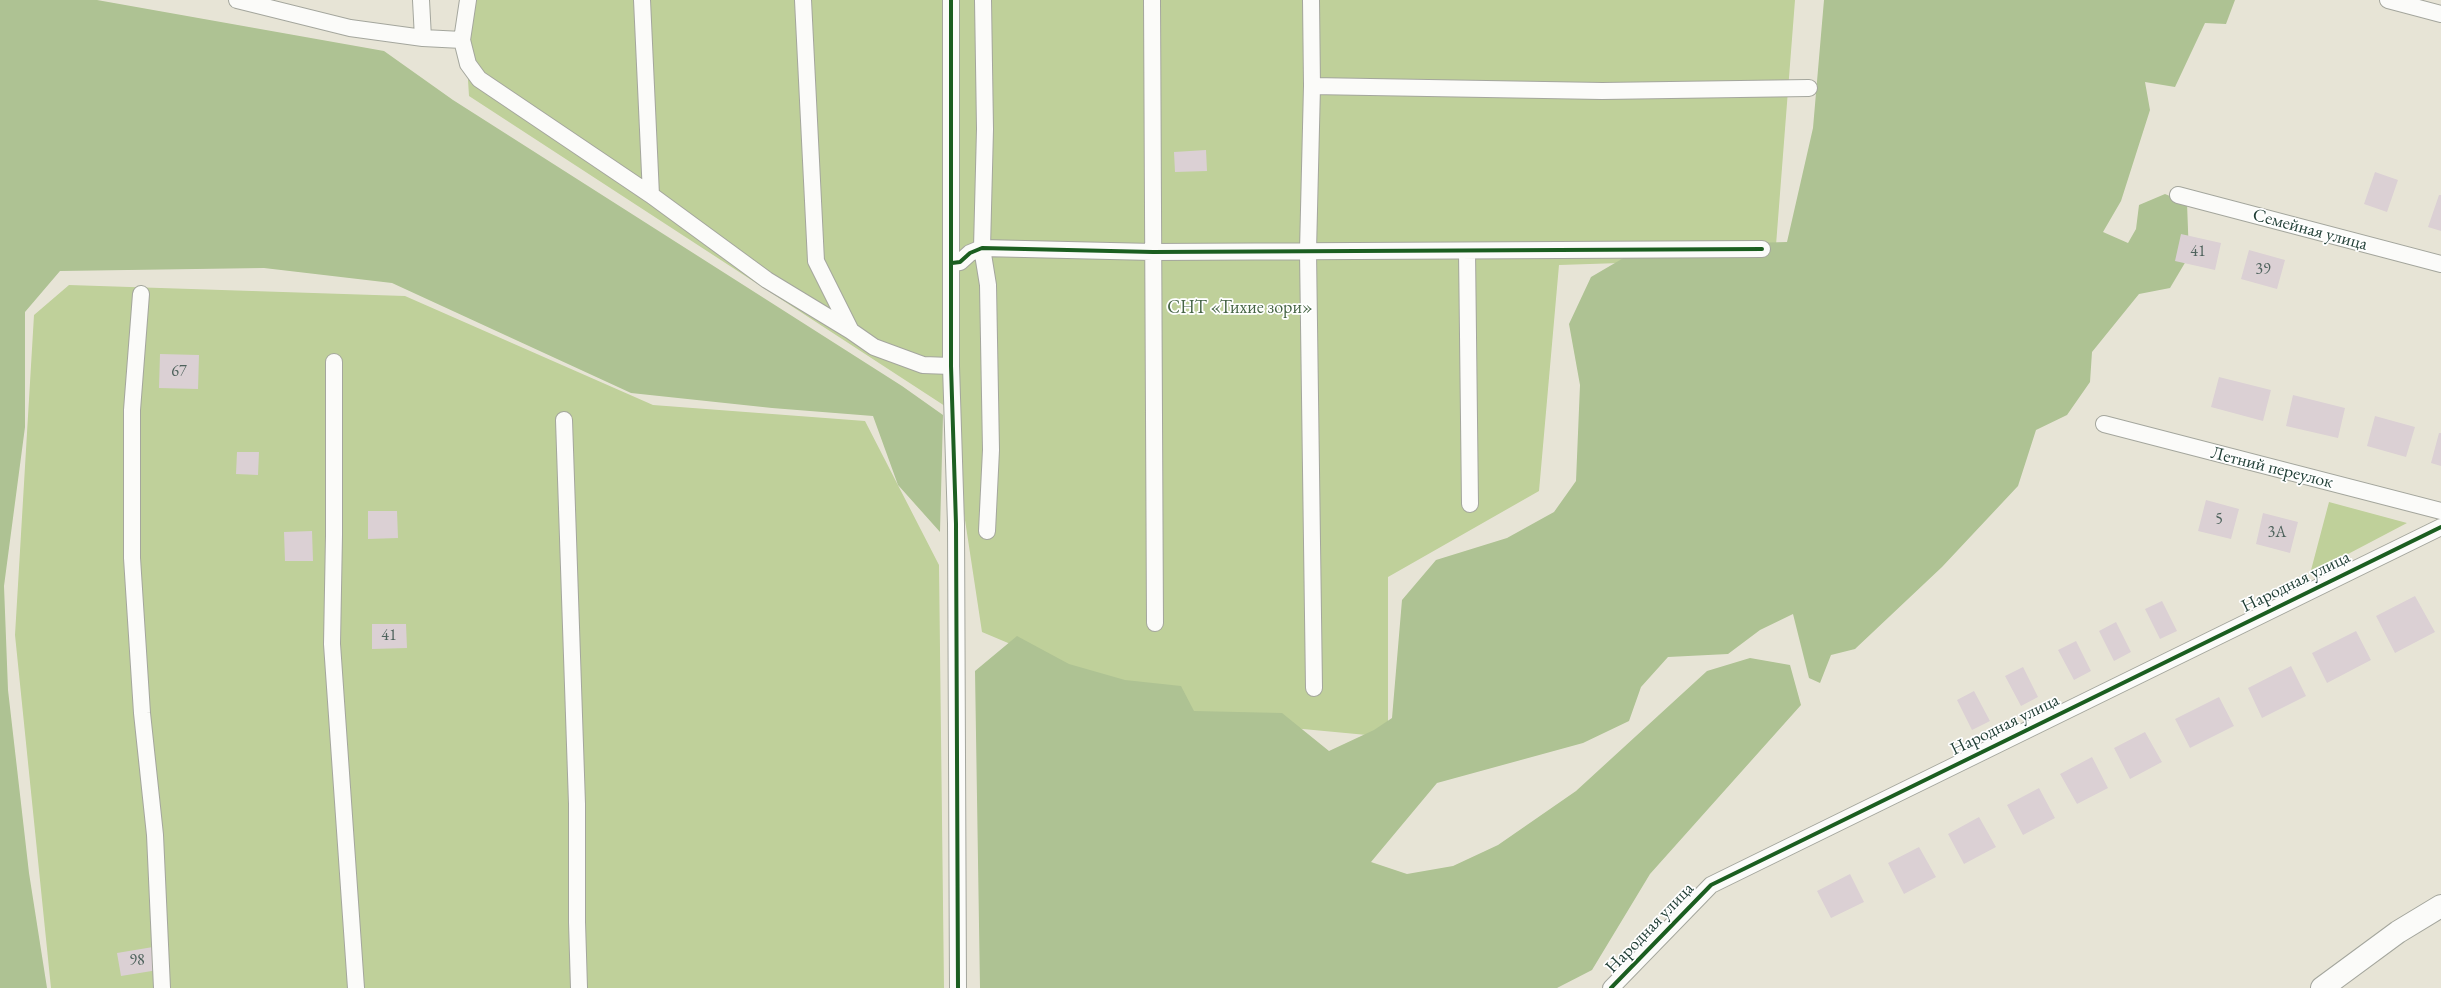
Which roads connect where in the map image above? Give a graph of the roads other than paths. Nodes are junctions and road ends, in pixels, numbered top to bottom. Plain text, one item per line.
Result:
1 (237, 0) edge
2 (421, 0) edge
3 (468, 0) edge
4 (642, 0) edge
5 (803, 0) edge
6 (951, 0) edge
7 (983, 0) edge
8 (1152, 0) edge
9 (1311, 0) edge
10 (2388, 0) edge
11 (2441, 14) edge
12 (423, 38) junction
13 (462, 40) junction
14 (1312, 86) junction
15 (1809, 88) dead end
16 (651, 195) junction
17 (2178, 195) dead end
18 (982, 248) junction
19 (1762, 249) dead end
20 (1308, 251) junction
21 (1466, 251) junction
22 (1153, 252) junction
23 (952, 263) junction
24 (2441, 264) edge
25 (141, 294) dead end
26 (851, 331) junction
27 (334, 362) dead end
28 (951, 366) junction
29 (564, 420) dead end
30 (2104, 424) dead end
31 (1470, 504) dead end
32 (2441, 511) edge
33 (2441, 527) edge
34 (987, 531) dead end
35 (1155, 623) dead end
36 (1314, 688) dead end
37 (2441, 906) edge
38 (162, 988) edge
39 (356, 988) edge
40 (579, 988) edge
41 (958, 988) edge
42 (1611, 988) edge
43 (2322, 988) edge

1 - 12 street
2 - 12 street
3 - 13 street
4 - 16 street
5 - 26 street
6 - 23 street
7 - 18 street
8 - 22 street
9 - 14 street
10 - 11 street
12 - 13 street
13 - 16 street
14 - 15 street
14 - 20 street
16 - 26 street
17 - 24 street, Семейная улица
18 - 22 street
18 - 23 street
18 - 34 street
19 - 21 street
20 - 21 street
20 - 22 street
20 - 36 street
21 - 31 street
22 - 35 street
23 - 28 street
25 - 38 street
26 - 28 street
27 - 39 street
28 - 41 street
29 - 40 street
30 - 32 street, Летний переулок
33 - 42 street, Народная улица
37 - 43 main road

